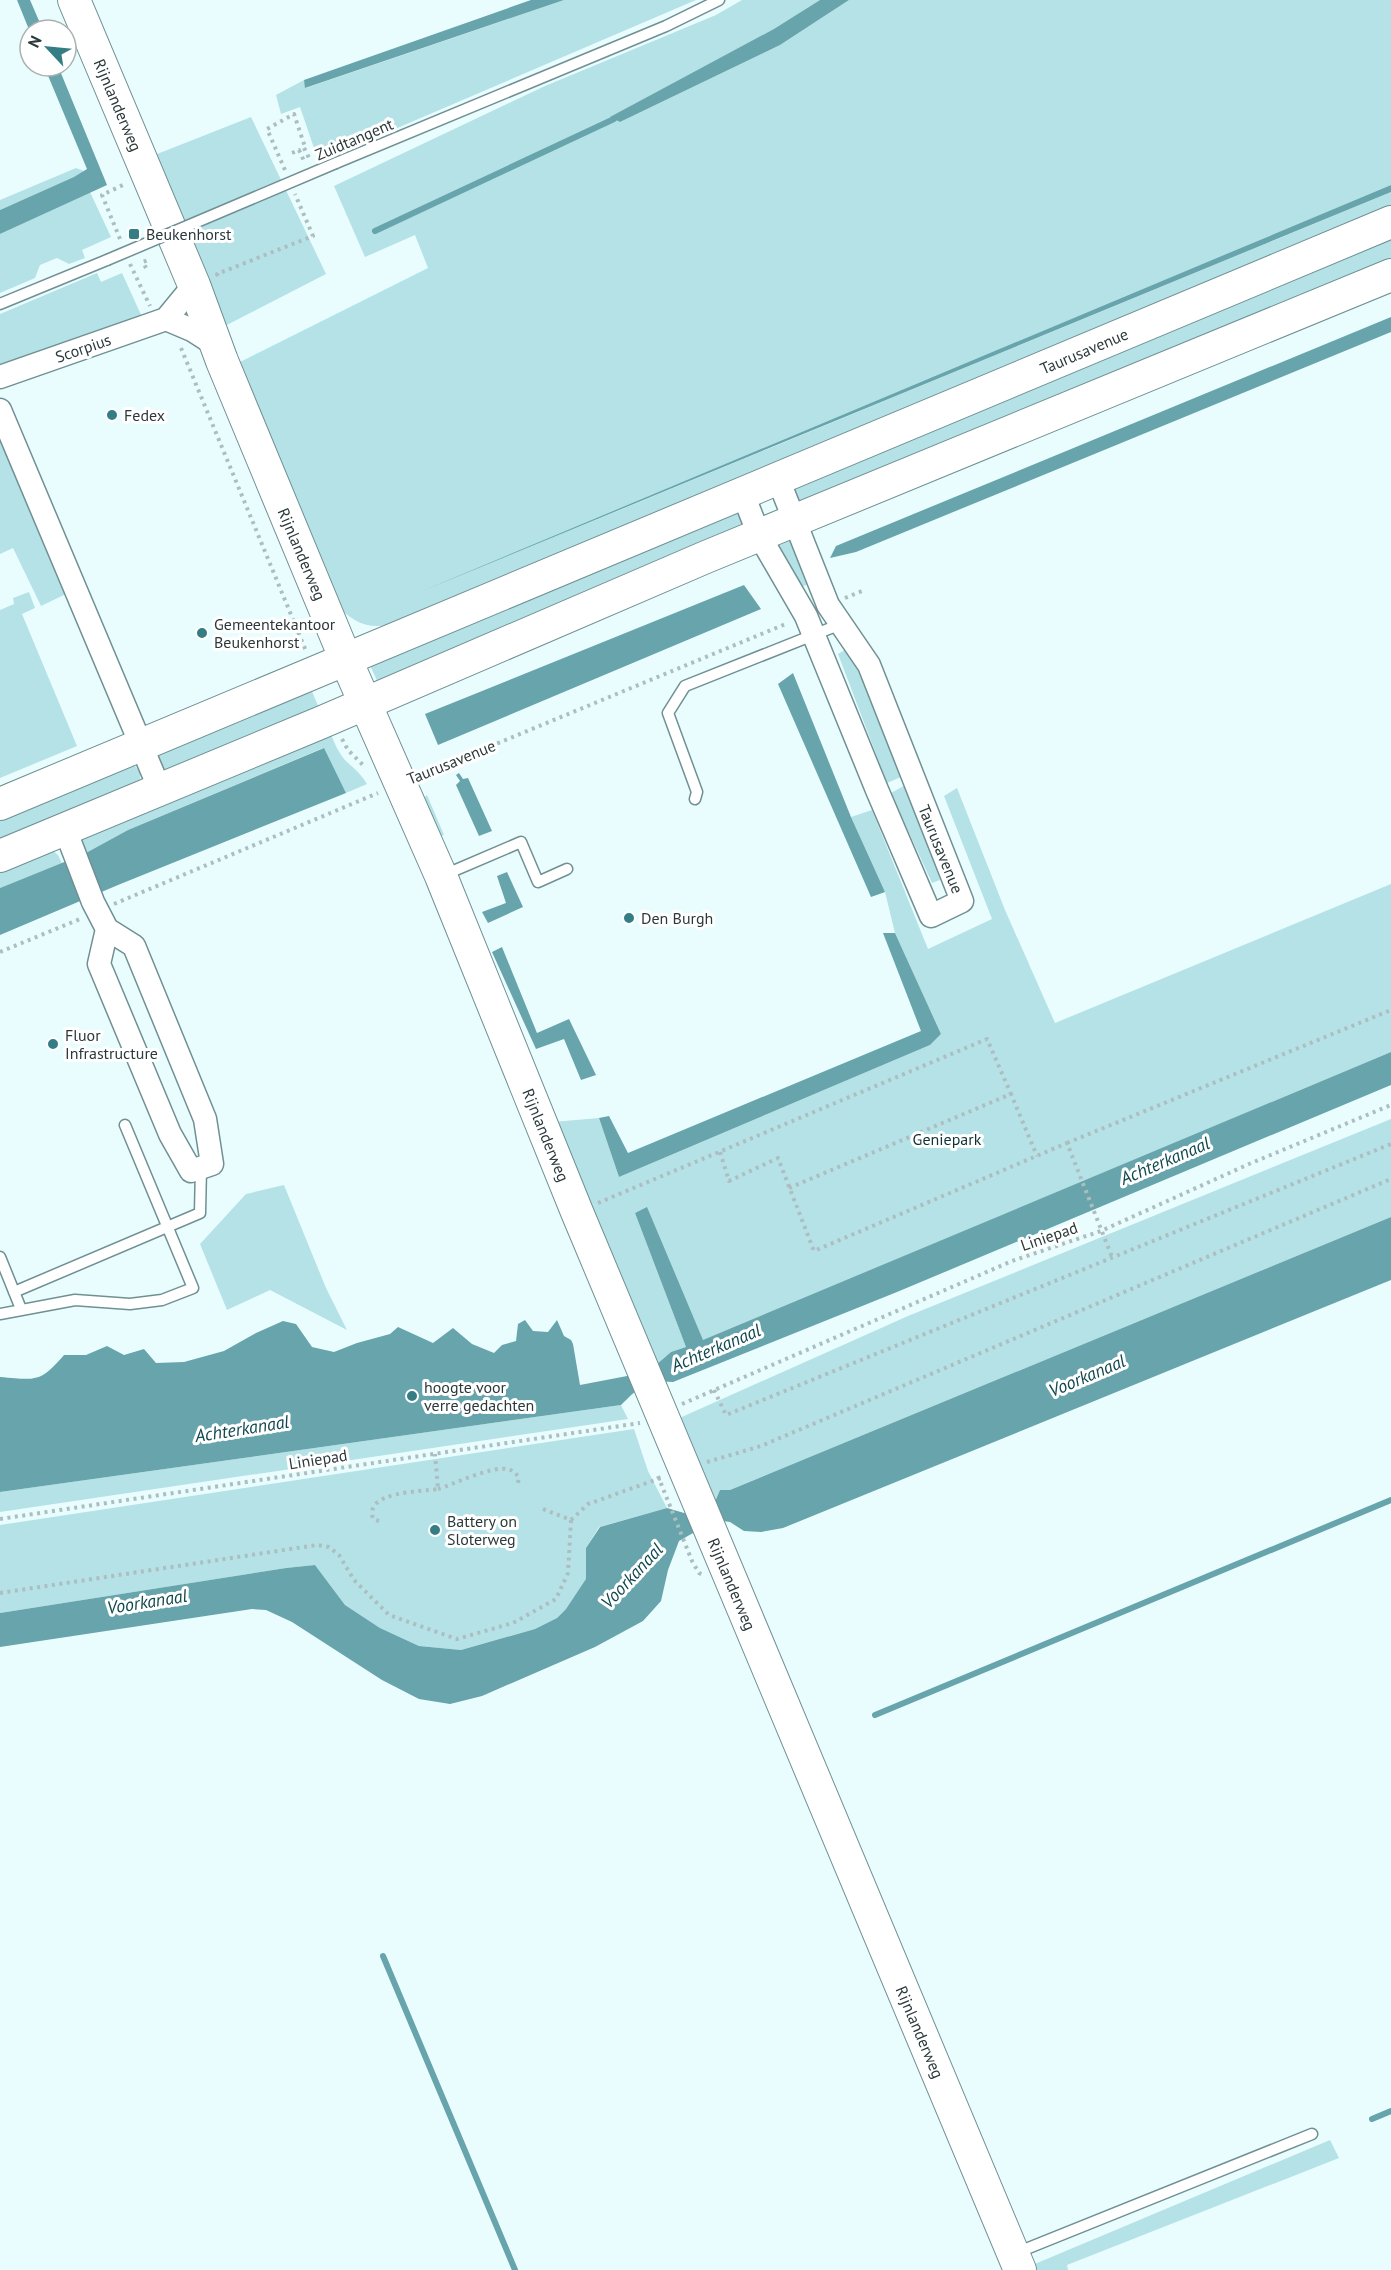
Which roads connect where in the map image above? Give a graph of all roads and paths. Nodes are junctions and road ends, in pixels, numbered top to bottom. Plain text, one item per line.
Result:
1 (74, 0) edge
2 (719, 0) edge
3 (305, 147) junction
4 (310, 160) dead end
5 (127, 183) dead end
6 (294, 192) dead end
7 (1391, 222) edge
8 (120, 240) dead end
9 (156, 257) dead end
10 (142, 258) dead end
11 (129, 264) dead end
12 (1391, 275) edge
13 (208, 284) junction
14 (0, 304) edge
15 (158, 314) junction
16 (217, 346) junction
17 (0, 377) edge
18 (0, 410) edge
19 (778, 480) junction
20 (742, 494) junction
21 (794, 520) junction
22 (759, 535) junction
23 (862, 591) dead end
24 (828, 605) junction
25 (841, 624) junction
26 (810, 625) junction
27 (346, 660) junction
28 (366, 703) junction
29 (142, 745) junction
30 (399, 784) junction
31 (160, 790) junction
32 (695, 799) dead end
33 (0, 804) edge
34 (70, 841) junction
35 (0, 856) edge
36 (567, 869) dead end
37 (441, 876) junction
38 (99, 914) junction
39 (0, 952) edge
40 (1391, 1010) edge
41 (1011, 1094) junction
42 (1391, 1105) edge
43 (125, 1125) dead end
44 (1066, 1143) junction
45 (1391, 1144) edge
46 (720, 1152) junction
47 (1037, 1156) junction
48 (201, 1167) junction
49 (1391, 1179) edge
50 (789, 1188) junction
51 (577, 1212) junction
52 (167, 1227) junction
53 (1101, 1231) junction
54 (0, 1257) edge
55 (1112, 1257) junction
56 (14, 1292) junction
57 (21, 1309) junction
58 (0, 1314) edge
59 (639, 1424) dead end
60 (435, 1454) junction
61 (518, 1483) dead end
62 (681, 1484) junction
63 (438, 1489) junction
64 (543, 1509) dead end
65 (0, 1520) edge
66 (571, 1520) junction
67 (379, 1521) dead end
68 (692, 1561) dead end
69 (0, 1593) edge
70 (1312, 2134) dead end
71 (1016, 2262) edge

1 - 13 main road, Rijnlanderweg
2 - 14 lane, Zuidtangent, bridge
3 - 3 path
3 - 4 path
5 - 8 path
6 - 13 path
7 - 19 main road, Taurusavenue
9 - 10 path
11 - 15 path
12 - 21 main road
13 - 15 street
13 - 16 main road, Rijnlanderweg
15 - 16 street
15 - 17 street, Scorpius
16 - 27 main road, Rijnlanderweg
18 - 29 street
19 - 20 main road, Taurusavenue
19 - 21 street, Taurusavenue
20 - 22 street, Taurusavenue
20 - 27 main road, Taurusavenue
21 - 22 main road
21 - 24 street, Taurusavenue
22 - 26 street, Taurusavenue
22 - 28 main road
23 - 24 path
24 - 25 street, Taurusavenue
25 - 26 lane
25 - 26 street, Taurusavenue
26 - 30 path, Taurusavenue
26 - 32 lane
27 - 28 main road, Rijnlanderweg
27 - 29 main road, Taurusavenue
28 - 30 main road, Rijnlanderweg
28 - 31 main road
29 - 31 street
29 - 33 main road, Taurusavenue
30 - 37 main road, Rijnlanderweg
30 - 38 path, Taurusavenue
31 - 34 main road
34 - 35 main road
34 - 38 street
36 - 37 lane
37 - 51 main road, Rijnlanderweg
38 - 39 path, Taurusavenue
38 - 48 street
38 - 48 street
40 - 44 path
41 - 46 path
41 - 47 path
41 - 50 path
42 - 53 path, Liniepad
43 - 52 lane
44 - 47 path
44 - 53 path
45 - 55 path
46 - 50 path
46 - 51 path
47 - 50 path
48 - 52 lane
49 - 62 path
51 - 62 main road, Rijnlanderweg
52 - 56 lane
52 - 57 lane
53 - 55 path
53 - 55 path, Liniepad
54 - 56 lane
56 - 57 lane
57 - 58 lane
59 - 60 path, Liniepad
60 - 63 path
60 - 65 path, Liniepad
61 - 63 path
62 - 66 path
62 - 68 path, Rijnlanderweg
62 - 71 main road, Rijnlanderweg
63 - 67 path
64 - 66 path
66 - 69 path
70 - 71 lane

